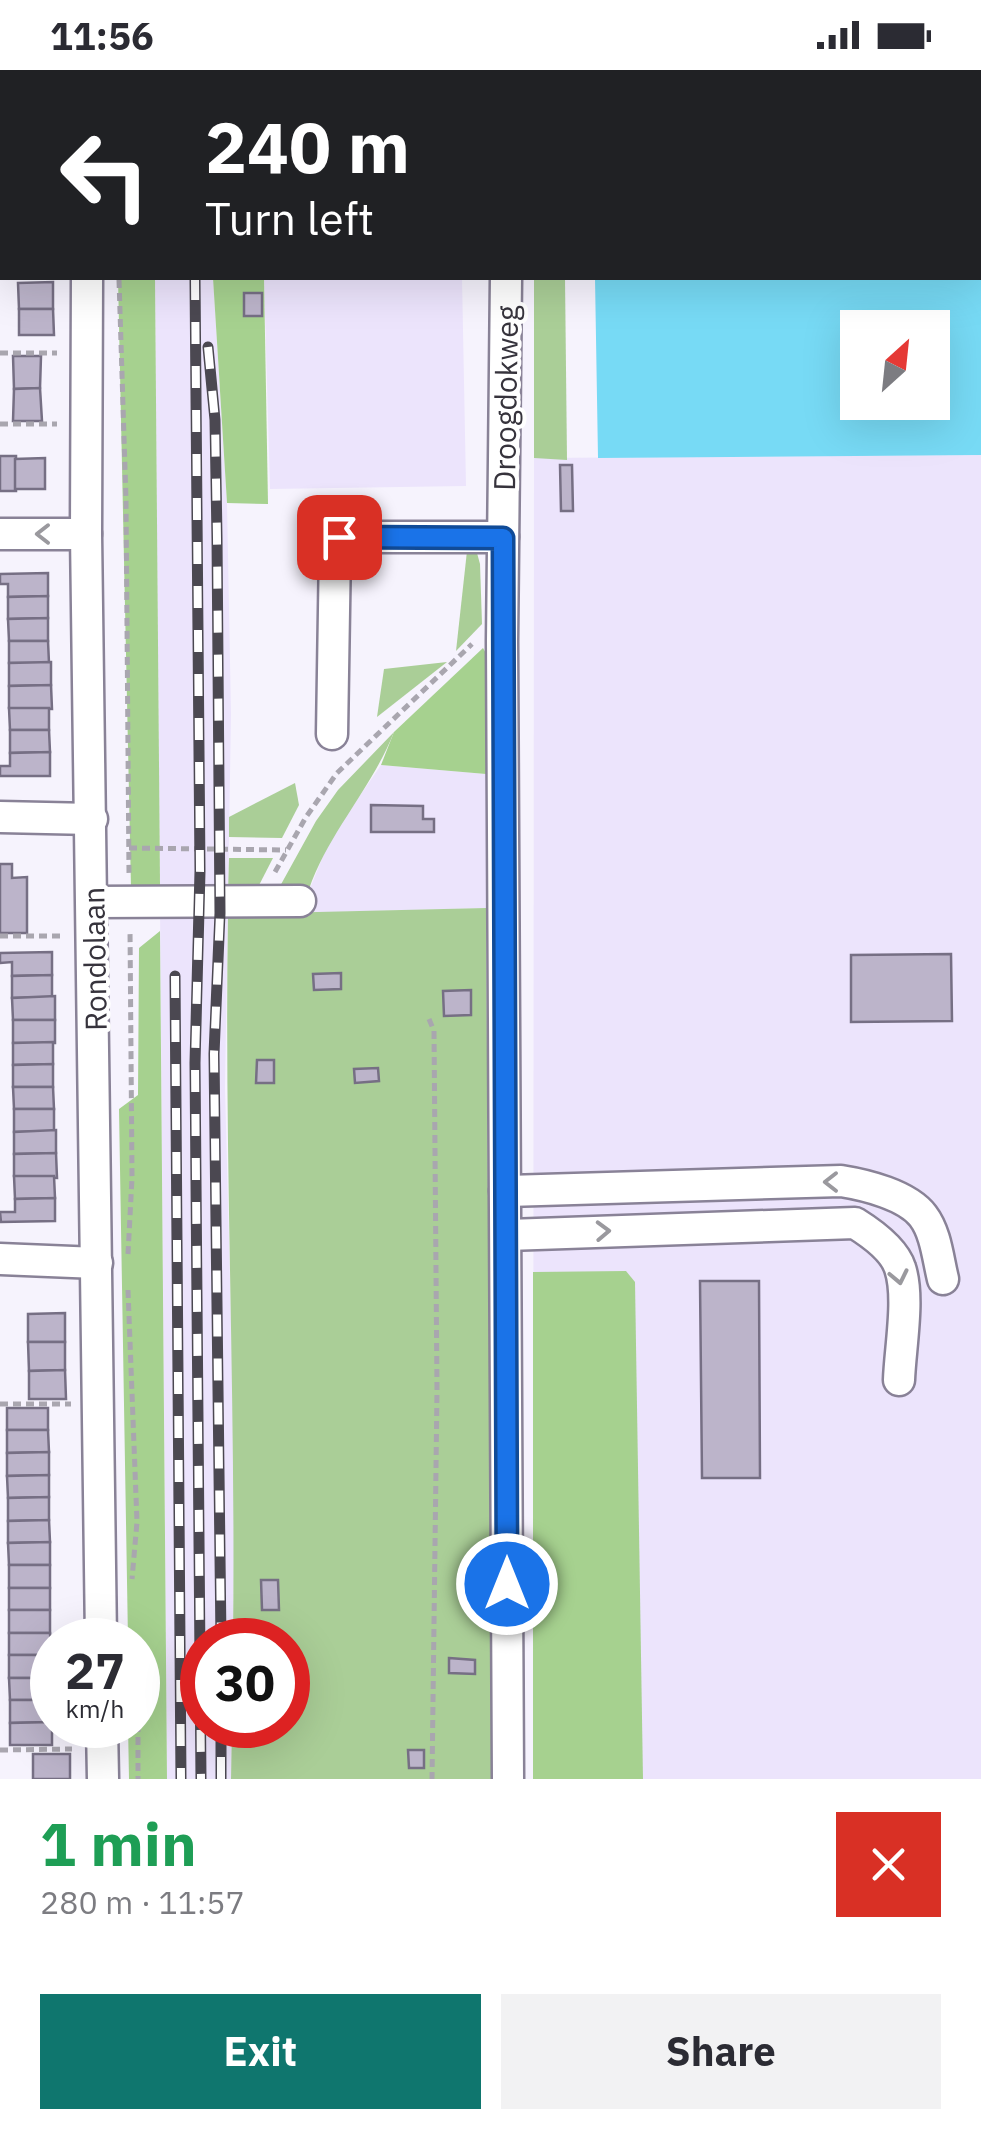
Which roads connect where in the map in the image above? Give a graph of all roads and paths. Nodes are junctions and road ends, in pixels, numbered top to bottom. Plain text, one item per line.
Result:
1 (87, 280) edge
2 (120, 280) edge
3 (506, 280) edge
4 (0, 353) edge
5 (87, 353) junction
6 (0, 424) edge
7 (87, 424) junction
8 (0, 534) edge
9 (86, 534) junction
10 (503, 538) junction
11 (502, 616) junction
12 (332, 734) dead end
13 (0, 817) edge
14 (92, 819) junction
15 (128, 848) junction
16 (286, 850) junction
17 (260, 901) junction
18 (93, 902) junction
19 (129, 902) junction
20 (300, 902) dead end
21 (0, 936) edge
22 (93, 936) junction
23 (428, 1019) dead end
24 (505, 1191) junction
25 (506, 1235) junction
26 (0, 1259) edge
27 (112, 1263) junction
28 (943, 1278) dead end
29 (127, 1282) dead end
30 (899, 1380) dead end
31 (0, 1404) edge
32 (99, 1404) junction
33 (131, 1587) dead end
34 (101, 1618) edge
35 (138, 1748) edge
36 (0, 1750) edge
37 (102, 1751) edge
38 (138, 1779) edge
39 (432, 1779) edge
40 (508, 1779) edge

1 - 5 street, Rondolaan
2 - 15 path
3 - 10 street, Droogdokweg
4 - 5 path
5 - 7 street, Rondolaan
6 - 7 path
7 - 9 street, Rondolaan
9 -> 8 street
9 - 14 street, Rondolaan
10 - 11 street, Droogdokweg
10 - 12 street
11 - 16 path
11 - 24 street, Droogdokweg
13 - 14 street
14 - 18 street, Rondolaan
15 - 16 path
15 - 19 path
16 - 17 path
17 - 19 street
17 - 20 street
18 - 19 street
18 - 22 street, Rondolaan
19 - 27 path
21 - 22 path
22 - 27 street, Rondolaan
23 - 39 path
24 - 25 street, Droogdokweg
28 -> 24 street
25 -> 30 street
25 - 40 street, Droogdokweg
26 - 27 street
27 - 32 street, Rondolaan
29 - 33 path
31 - 32 path
32 - 34 street, Rondolaan
35 - 38 path
36 - 37 path

